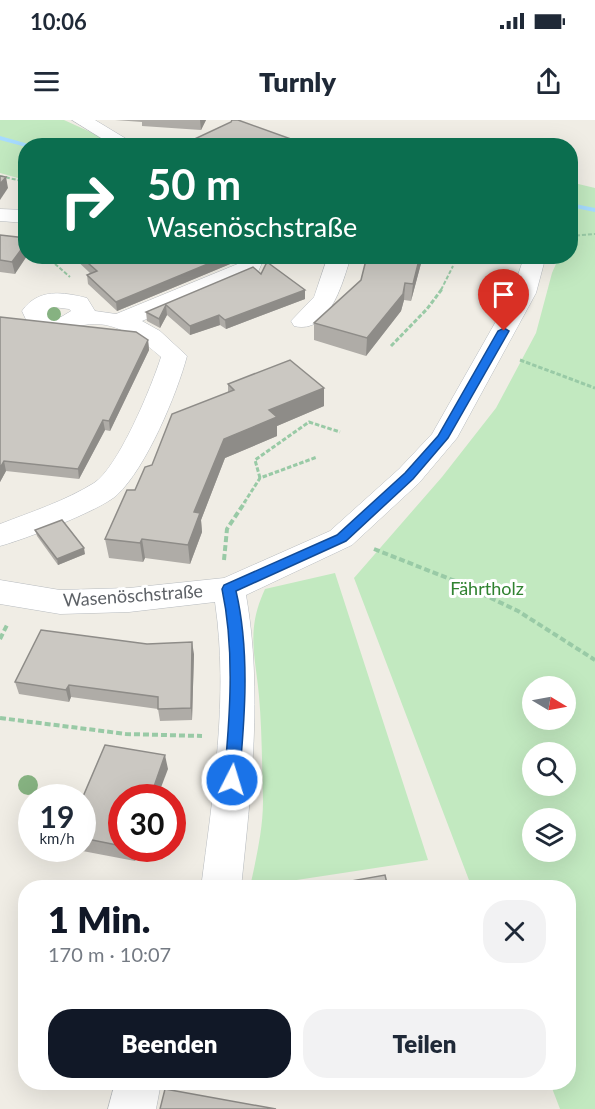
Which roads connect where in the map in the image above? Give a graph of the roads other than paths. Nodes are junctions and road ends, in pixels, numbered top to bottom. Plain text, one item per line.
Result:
1 (81, 120) edge
2 (114, 138) edge
3 (0, 215) edge
4 (18, 216) edge
5 (251, 264) edge
6 (337, 264) edge
7 (533, 264) edge
8 (80, 317) dead end
9 (120, 321) junction
10 (303, 321) dead end
11 (0, 536) edge
12 (229, 589) junction
13 (0, 592) edge
14 (216, 880) edge
15 (136, 1090) edge
16 (132, 1109) edge

1 - 2 street
3 - 4 street
5 - 9 street
6 - 10 street
7 - 12 street, Wasenöschstraße
8 - 9 street
9 - 11 street
12 - 13 street, Wasenöschstraße
12 - 14 street
15 - 16 street

